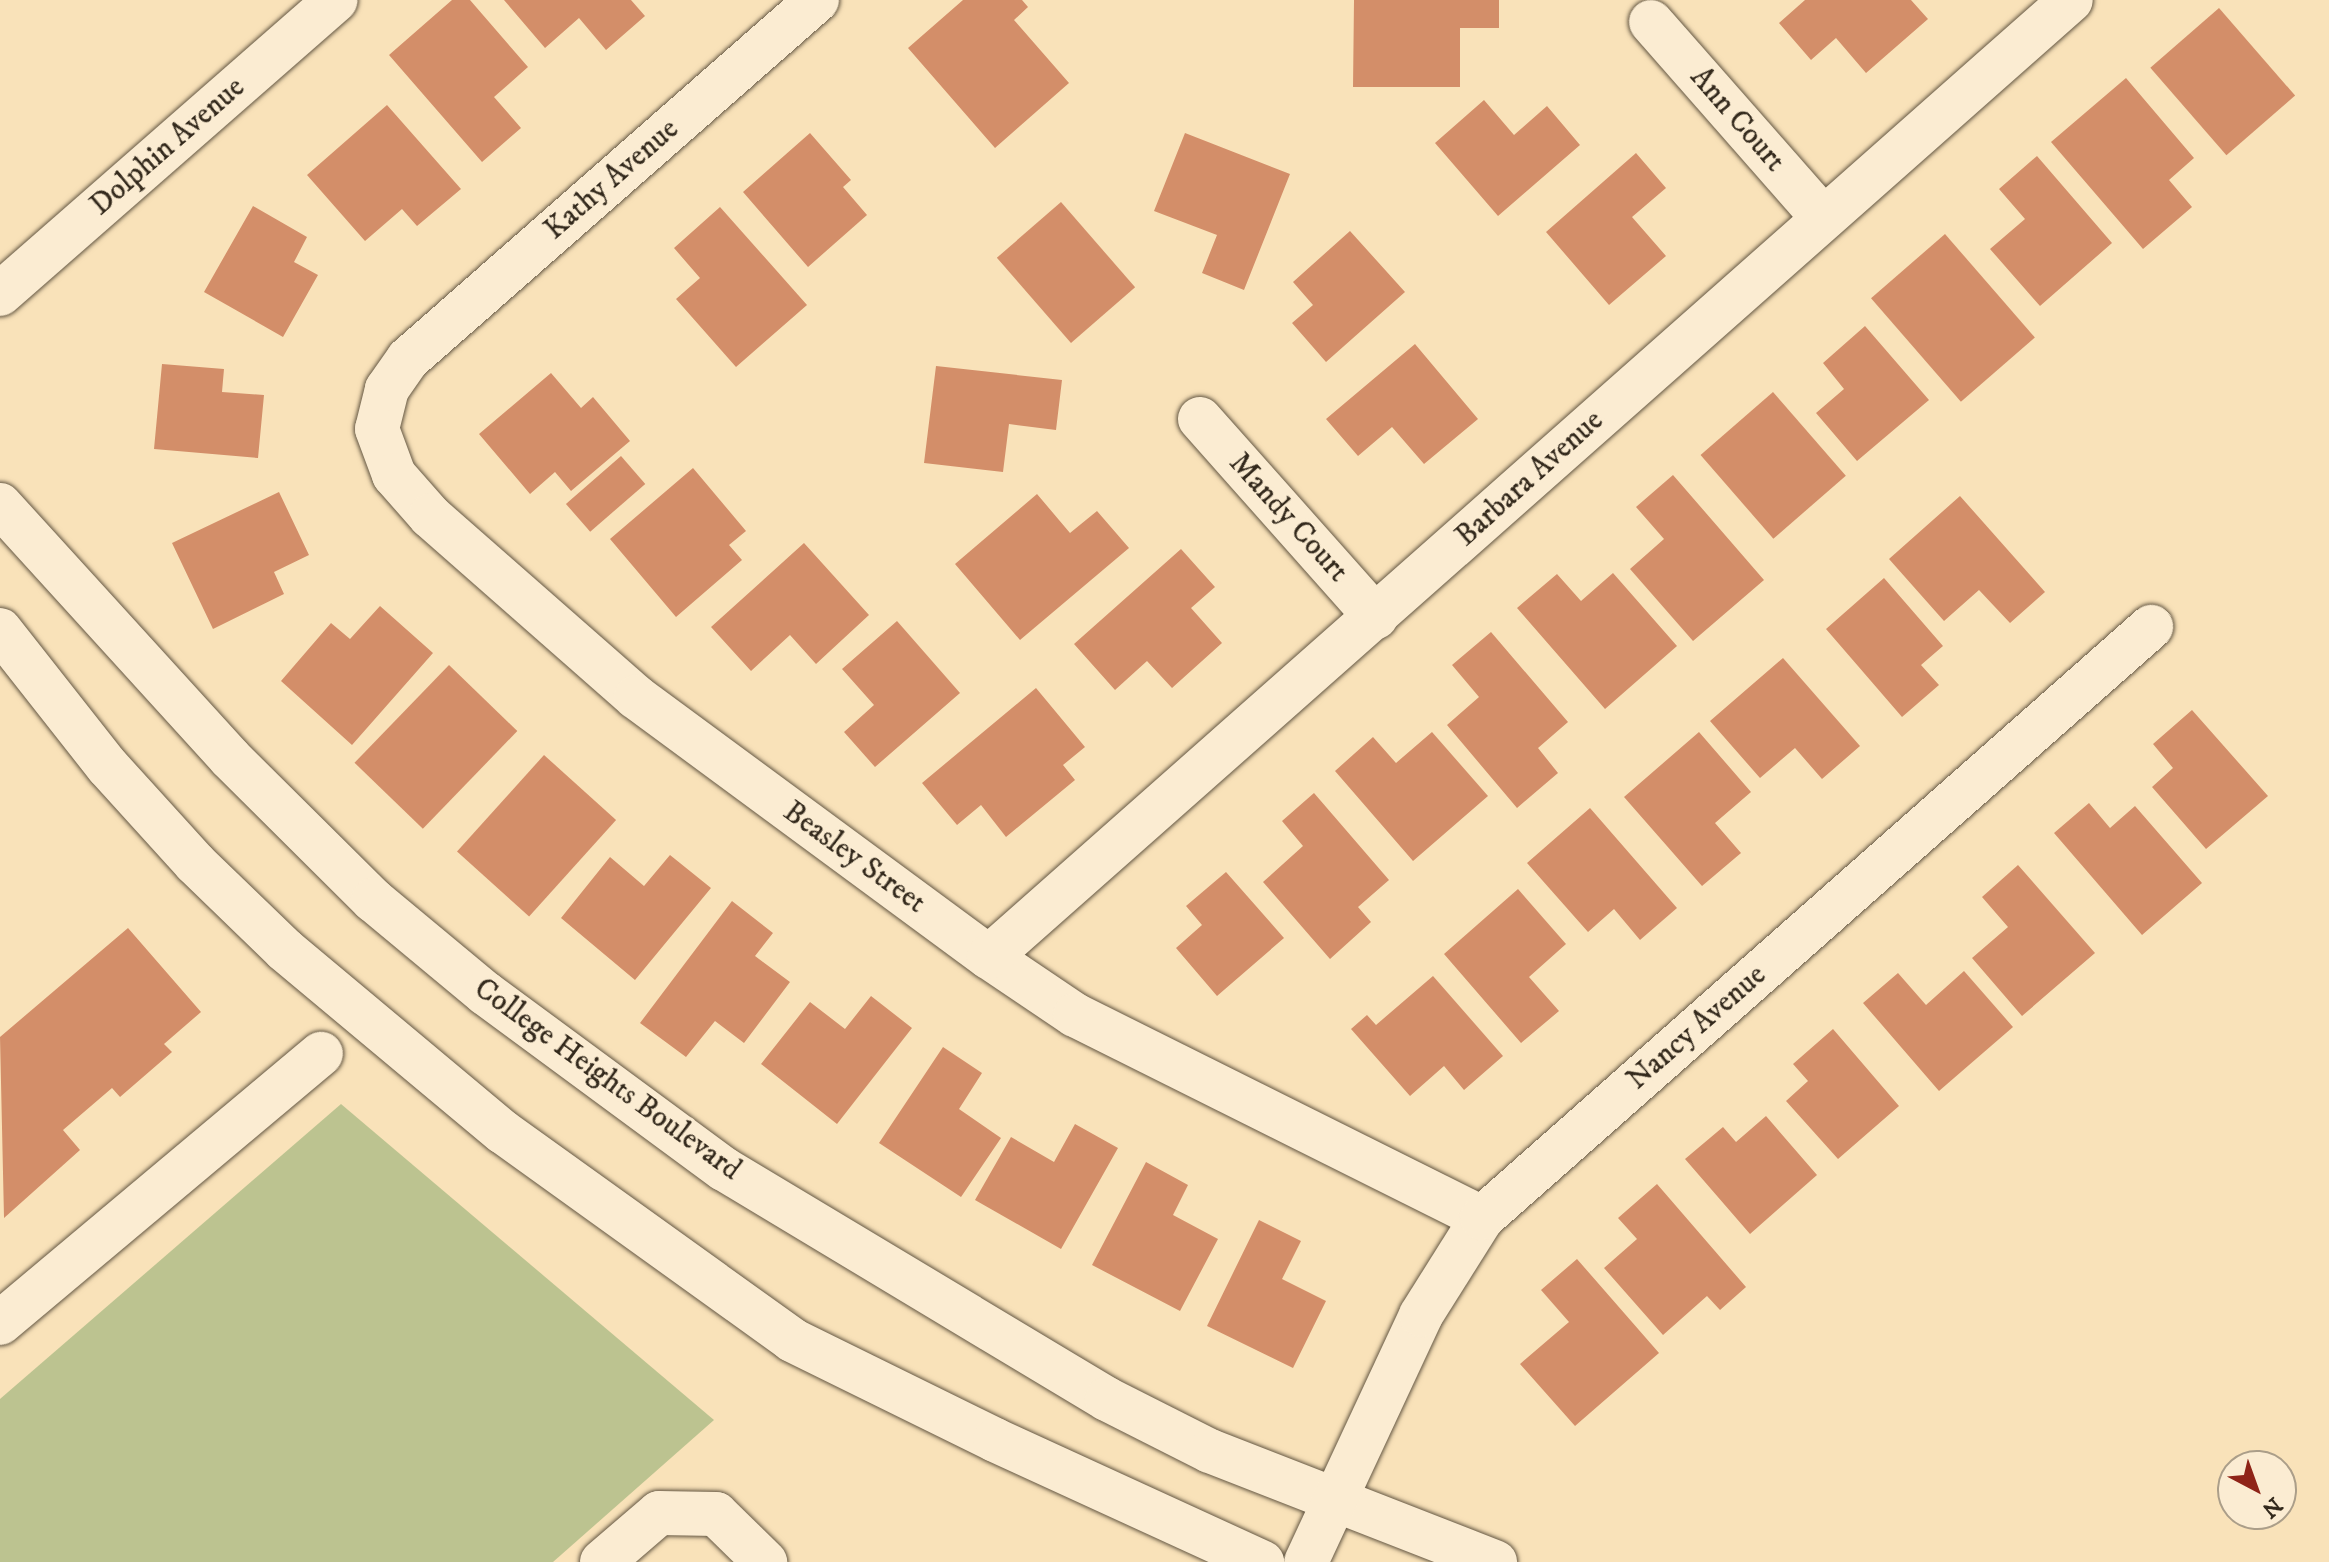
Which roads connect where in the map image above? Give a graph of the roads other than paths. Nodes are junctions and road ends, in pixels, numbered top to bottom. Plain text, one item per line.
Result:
1 (336, 0) edge
2 (817, 0) edge
3 (2071, 0) edge
4 (1651, 22) dead end
5 (1823, 218) junction
6 (0, 294) edge
7 (408, 359) joint
8 (1200, 419) dead end
9 (0, 505) edge
10 (1376, 617) junction
11 (2151, 627) dead end
12 (0, 630) edge
13 (989, 957) junction
14 (321, 1054) dead end
15 (1482, 1218) junction
16 (0, 1323) edge
17 (1332, 1499) junction
18 (602, 1562) edge
19 (765, 1562) edge
20 (1262, 1562) edge
21 (1306, 1562) edge
22 (1495, 1562) edge

1 - 6 street, Dolphin Avenue
2 - 7 street, Kathy Avenue
3 - 5 street, Barbara Avenue
4 - 5 street, Ann Court
5 - 10 street, Barbara Avenue
7 - 13 street, Beasley Street
8 - 10 street, Mandy Court
9 - 17 street, College Heights Boulevard
10 - 13 street, Barbara Avenue
11 - 15 street, Nancy Avenue
12 - 20 street
13 - 15 street, Beasley Street
14 - 16 street
15 - 17 street, Nancy Avenue
17 - 21 street
17 - 22 street, College Heights Boulevard
18 - 19 street

